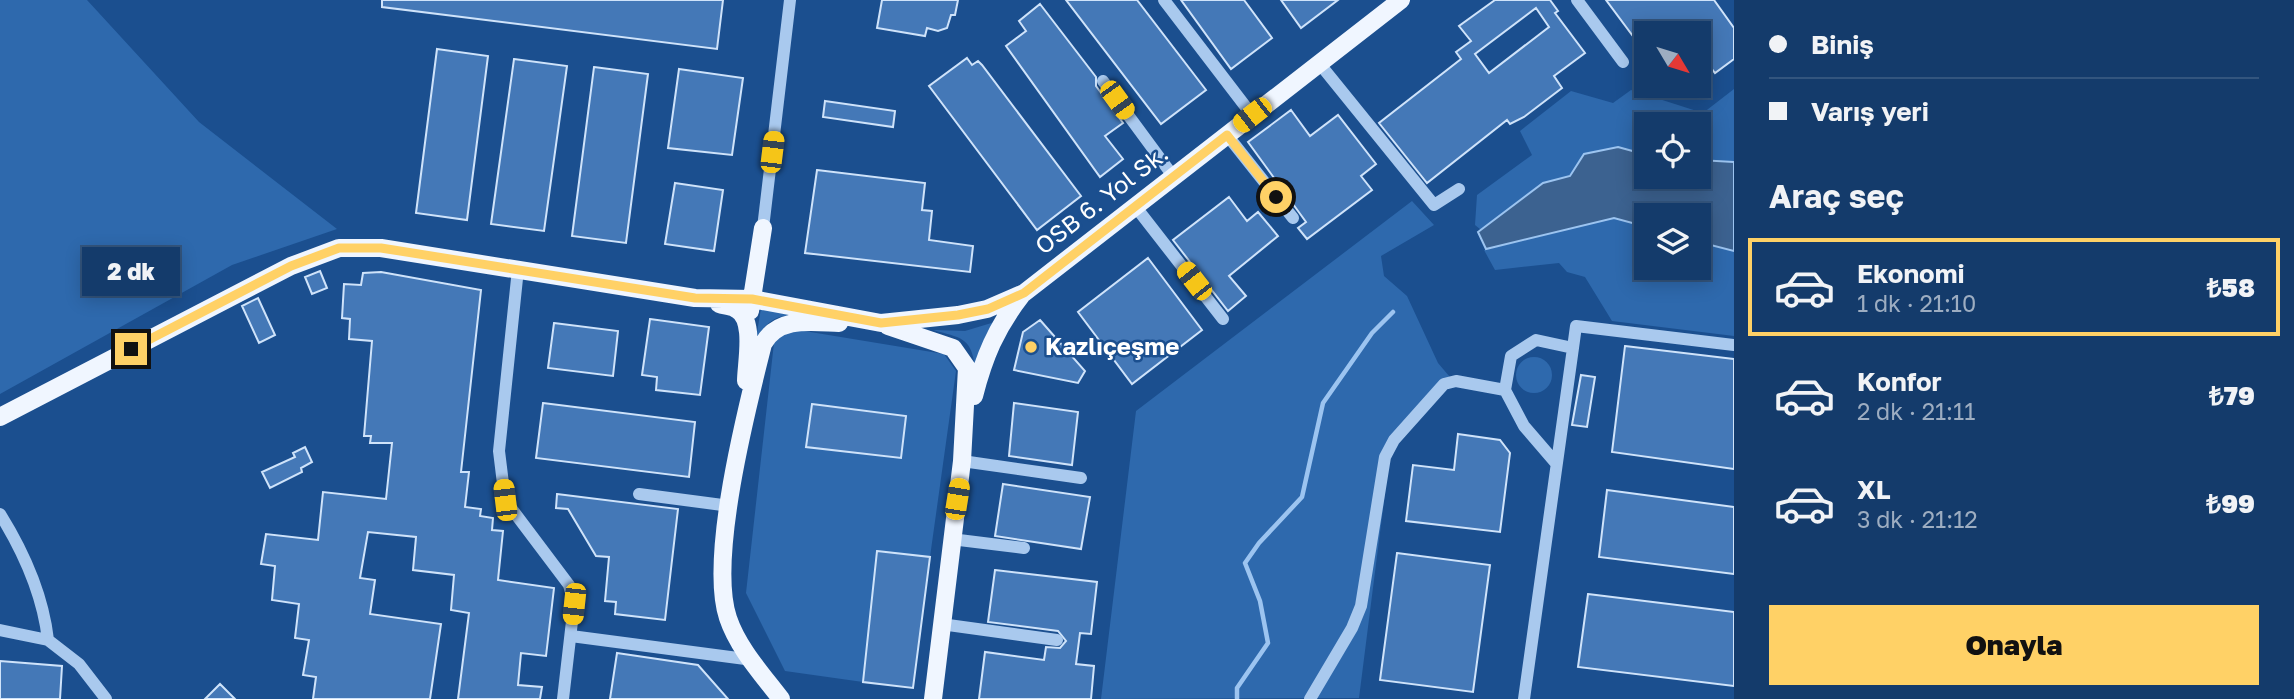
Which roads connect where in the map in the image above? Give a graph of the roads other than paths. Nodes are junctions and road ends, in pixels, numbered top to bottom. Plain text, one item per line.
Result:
1 (790, 0) edge
2 (1164, 0) edge
3 (1401, 0) edge
4 (1577, 0) edge
5 (1623, 62) dead end
6 (1320, 63) junction
7 (1103, 82) dead end
8 (1252, 115) junction
9 (1227, 135) junction
10 (1173, 176) junction
11 (1458, 189) dead end
12 (1135, 206) junction
13 (1293, 218) dead end
14 (763, 228) junction
15 (518, 269) junction
16 (755, 276) junction
17 (1024, 293) junction
18 (695, 298) junction
19 (731, 299) junction
20 (752, 299) junction
21 (789, 305) junction
22 (1223, 319) dead end
23 (881, 323) junction
24 (748, 329) junction
25 (1734, 345) edge
26 (1573, 348) junction
27 (1506, 390) junction
28 (744, 415) junction
29 (0, 417) edge
30 (965, 430) junction
31 (962, 461) junction
32 (1555, 462) junction
33 (1081, 478) dead end
34 (639, 494) dead end
35 (730, 506) junction
36 (0, 514) edge
37 (951, 539) junction
38 (1024, 548) dead end
39 (941, 624) junction
40 (0, 630) edge
41 (571, 636) junction
42 (48, 640) junction
43 (1057, 640) dead end
44 (753, 660) junction
45 (106, 699) edge
46 (563, 699) edge
47 (781, 699) edge
48 (933, 699) edge
49 (1310, 699) edge
50 (1524, 699) edge

1 - 14 street
2 - 8 street
3 - 6 main road, OSB 6. Yol Sk.
4 - 5 street
6 - 8 main road, OSB 6. Yol Sk.
6 - 11 street
7 - 10 street
8 - 9 main road, OSB 6. Yol Sk.
9 - 10 main road, OSB 6. Yol Sk.
9 - 13 street
10 - 12 main road, OSB 6. Yol Sk.
12 - 17 main road, OSB 6. Yol Sk.
12 - 22 street
14 - 16 main road
14 - 21 main road
15 - 18 main road
15 - 29 main road
15 - 41 street
16 - 19 street
16 - 20 main road
17 - 23 main road, OSB 6. Yol Sk.
17 - 30 main road
18 - 19 main road, OSB 6. Yol Sk.
18 - 24 main road
19 - 20 main road, OSB 6. Yol Sk.
20 - 21 main road, OSB 6. Yol Sk.
20 - 24 main road
21 - 23 main road, OSB 6. Yol Sk.
23 - 28 main road
23 - 30 main road
24 - 28 main road
25 - 26 street
26 - 27 street
26 - 32 street
27 - 32 street
27 - 49 street
28 - 35 main road
30 - 31 main road
31 - 33 street
31 - 37 main road
32 - 50 street
34 - 35 street
35 - 44 main road
36 - 42 street
37 - 38 street
37 - 39 main road
39 - 43 street
39 - 48 main road
40 - 42 street
41 - 44 street
41 - 46 street
42 - 45 street
44 - 47 main road

